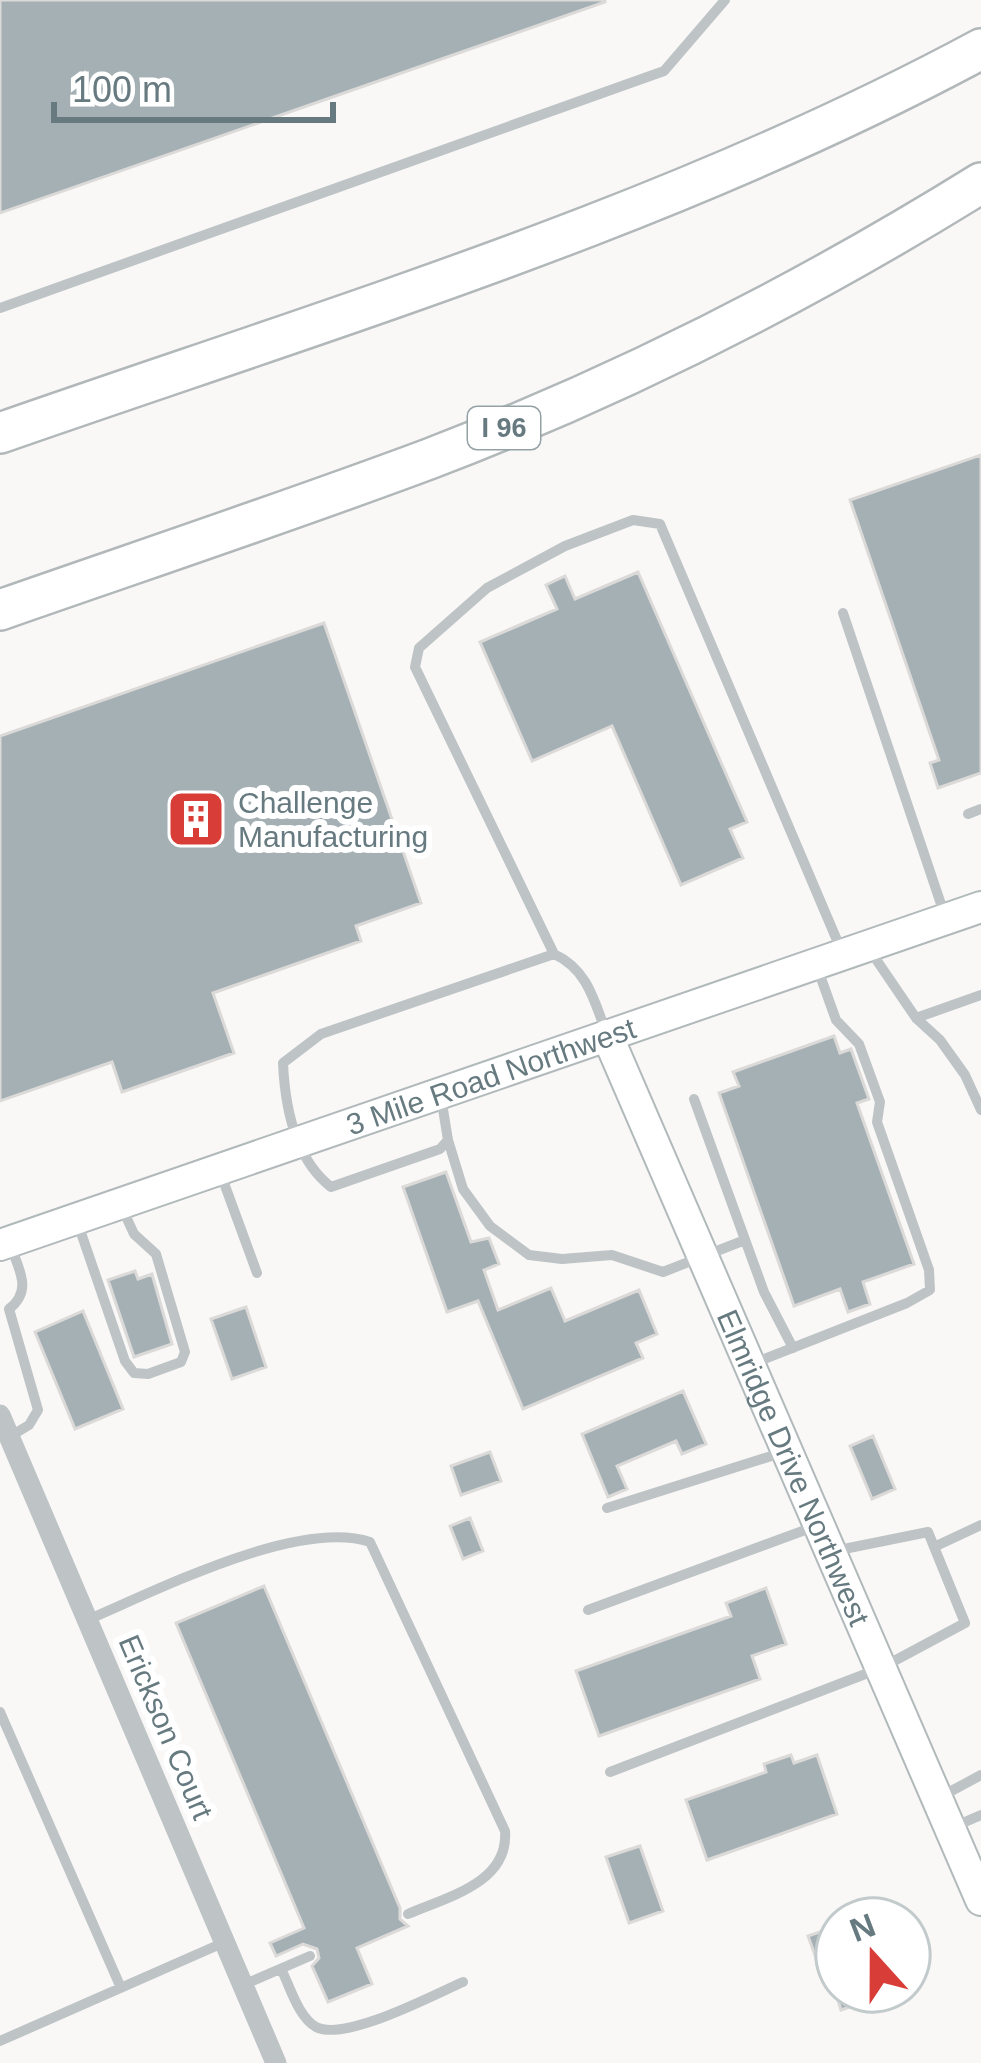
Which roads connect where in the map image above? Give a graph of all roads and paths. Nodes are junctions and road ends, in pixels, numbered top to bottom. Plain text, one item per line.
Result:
1 (725, 0) edge
2 (981, 49) edge
3 (981, 183) edge
4 (0, 308) edge
5 (0, 433) edge
6 (0, 610) edge
7 (843, 613) dead end
8 (981, 907) edge
9 (946, 919) junction
10 (554, 954) junction
11 (842, 955) junction
12 (981, 995) edge
13 (916, 1018) junction
14 (608, 1035) junction
15 (441, 1093) junction
16 (694, 1099) dead end
17 (981, 1110) edge
18 (448, 1140) junction
19 (298, 1142) junction
20 (219, 1169) junction
21 (120, 1203) junction
22 (76, 1218) junction
23 (745, 1240) junction
24 (5, 1243) edge
25 (703, 1256) junction
26 (257, 1274) dead end
27 (793, 1348) junction
28 (750, 1364) junction
29 (0, 1415) edge
30 (9, 1437) junction
31 (787, 1451) junction
32 (607, 1508) dead end
33 (981, 1526) edge
34 (825, 1538) junction
35 (934, 1546) junction
36 (588, 1610) dead end
37 (87, 1619) junction
38 (881, 1668) junction
39 (0, 1712) edge
40 (610, 1772) dead end
41 (981, 1775) edge
42 (937, 1798) junction
43 (981, 1815) edge
44 (950, 1828) junction
45 (981, 1900) edge
46 (408, 1914) dead end
47 (225, 1942) junction
48 (310, 1956) dead end
49 (281, 1969) junction
50 (463, 1982) dead end
51 (243, 1985) junction
52 (121, 1988) junction
53 (0, 2041) edge
54 (276, 2063) edge

1 - 4 lane
2 - 5 highway
3 - 6 highway, I 96
7 - 9 lane
8 - 9 main road, 3 Mile Road Northwest
9 - 11 main road, 3 Mile Road Northwest
10 - 11 lane
10 - 14 lane
10 - 19 lane
11 - 13 lane
11 - 14 main road, 3 Mile Road Northwest
11 - 27 lane
12 - 13 lane
13 - 17 lane
14 - 15 main road, 3 Mile Road Northwest
14 - 25 main road, Elmridge Drive Northwest
15 - 18 lane
15 - 19 main road, 3 Mile Road Northwest
16 - 23 lane
18 - 19 lane
18 - 25 lane
19 - 20 main road, 3 Mile Road Northwest
20 - 21 main road, 3 Mile Road Northwest
20 - 26 lane
21 - 22 main road, 3 Mile Road Northwest
21 - 22 lane
22 - 24 main road, 3 Mile Road Northwest
23 - 25 lane
23 - 27 lane
24 - 30 lane
25 - 28 main road, Elmridge Drive Northwest
27 - 28 lane
28 - 31 main road, Elmridge Drive Northwest
29 - 30 street, Erickson Court
30 - 37 street, Erickson Court
31 - 32 lane
31 - 34 main road, Elmridge Drive Northwest
33 - 35 lane
34 - 35 lane
34 - 36 lane
34 - 38 main road, Elmridge Drive Northwest
35 - 38 lane
37 - 46 lane
37 - 47 street, Erickson Court
38 - 40 lane
38 - 42 main road, Elmridge Drive Northwest
39 - 52 lane
41 - 42 lane
42 - 44 main road, Elmridge Drive Northwest
43 - 44 lane
44 - 45 main road, Elmridge Drive Northwest
47 - 51 street, Erickson Court
47 - 52 lane
48 - 49 lane
49 - 50 lane
49 - 51 lane
51 - 54 street, Erickson Court
52 - 53 lane

